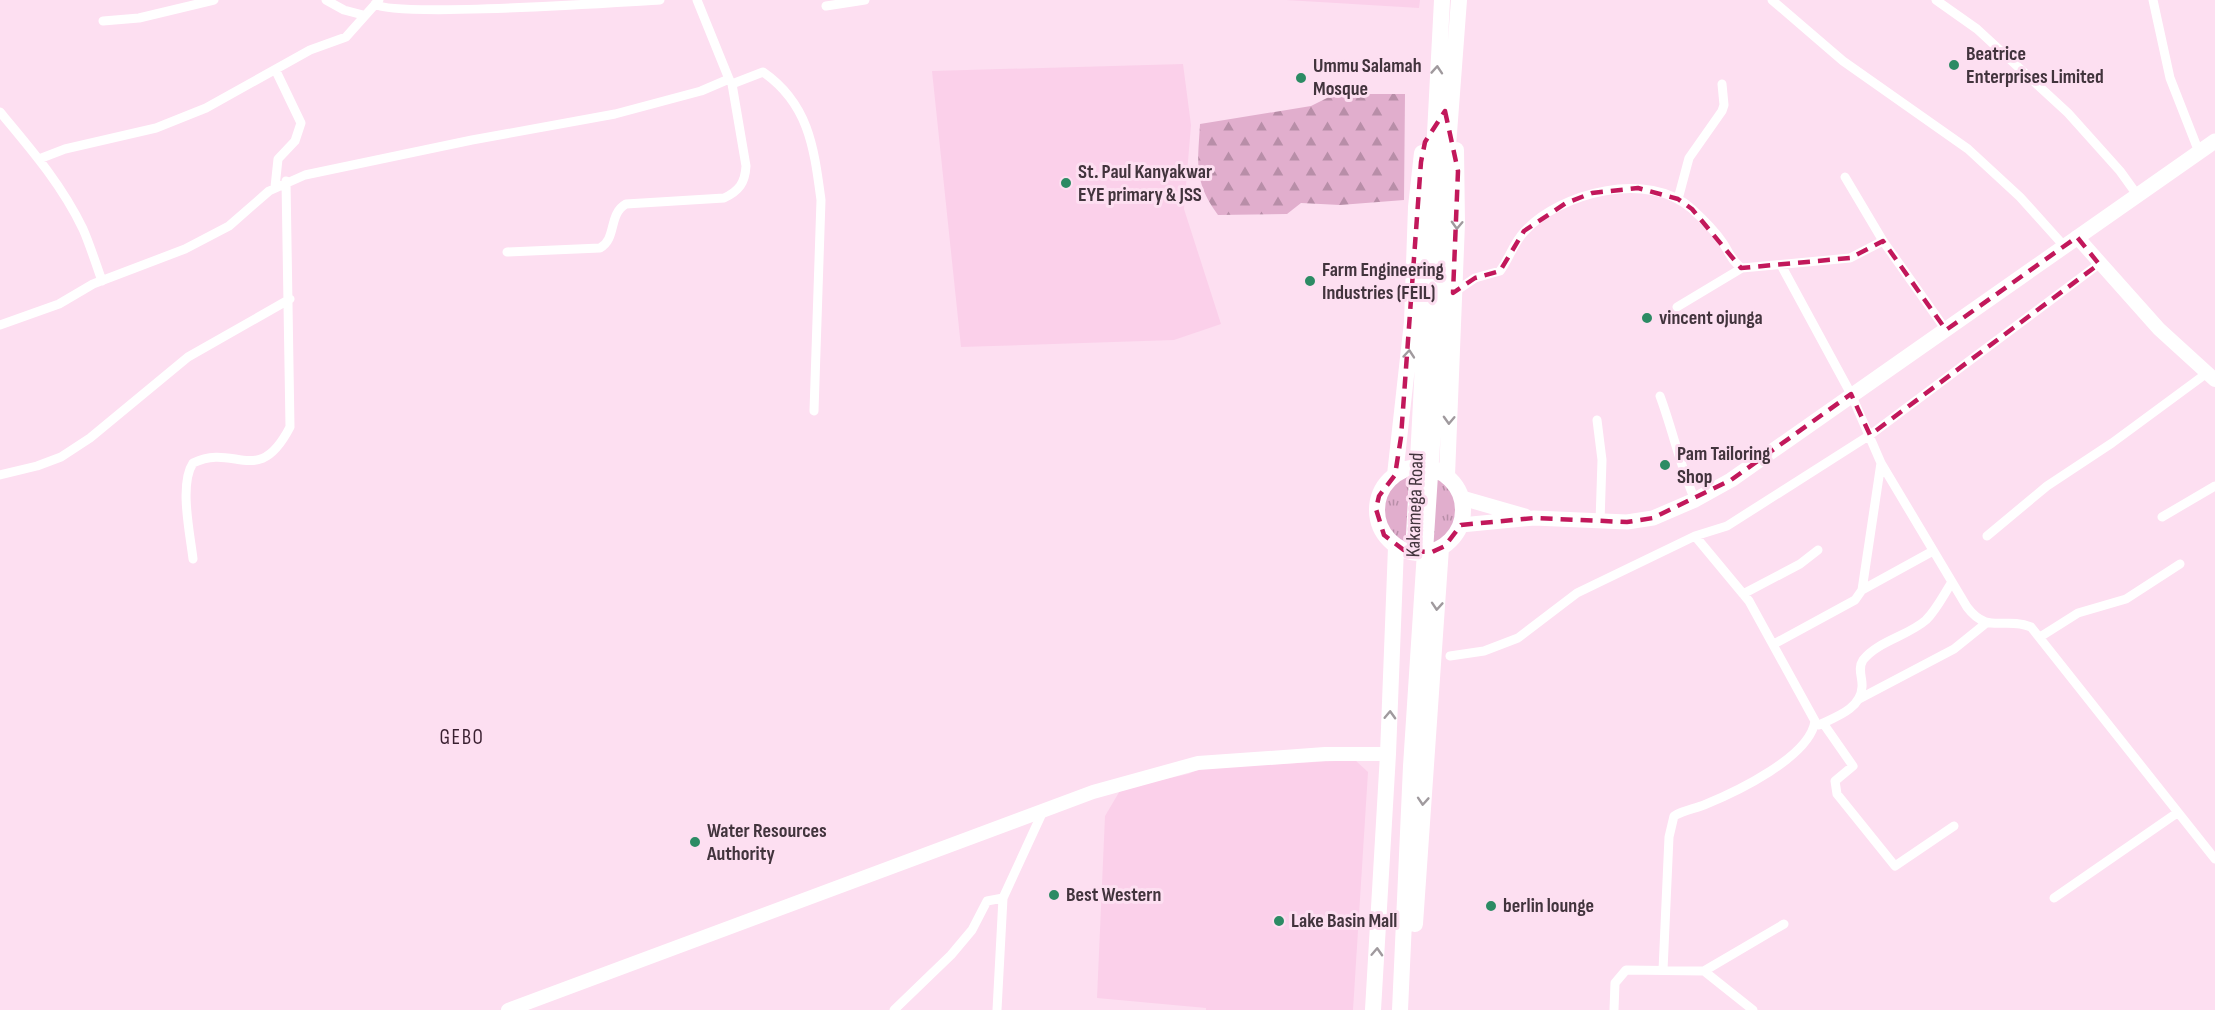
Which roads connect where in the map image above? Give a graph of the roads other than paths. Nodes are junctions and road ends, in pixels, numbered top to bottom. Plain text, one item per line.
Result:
1 (214, 0) edge
2 (326, 0) edge
3 (660, 0) edge
4 (696, 0) edge
5 (865, 0) edge
6 (1442, 0) edge
7 (1459, 0) edge
8 (1772, 0) edge
9 (1936, 0) edge
10 (2153, 0) edge
11 (377, 2) edge
12 (826, 6) dead end
13 (363, 15) junction
14 (103, 21) dead end
15 (276, 71) junction
16 (731, 82) junction
17 (1722, 84) dead end
18 (0, 112) edge
19 (1442, 127) junction
20 (2215, 141) edge
21 (2199, 152) junction
22 (39, 159) junction
23 (1845, 177) dead end
24 (286, 182) junction
25 (275, 187) junction
26 (2138, 196) junction
27 (1678, 199) junction
28 (2077, 237) junction
29 (1883, 241) junction
30 (2065, 247) junction
31 (507, 252) dead end
32 (2099, 264) junction
33 (1781, 265) junction
34 (1742, 268) junction
35 (102, 281) junction
36 (1453, 292) junction
37 (290, 300) junction
38 (1677, 307) dead end
39 (0, 325) edge
40 (1946, 330) junction
41 (2211, 376) edge
42 (1851, 394) junction
43 (1660, 396) dead end
44 (814, 411) dead end
45 (1597, 420) dead end
46 (1870, 435) junction
47 (1881, 463) junction
48 (0, 475) edge
49 (1395, 475) junction
50 (1447, 476) junction
51 (2215, 486) edge
52 (1462, 498) junction
53 (1695, 500) junction
54 (2162, 517) dead end
55 (1534, 518) junction
56 (1600, 522) junction
57 (1461, 525) junction
58 (1695, 536) junction
59 (1987, 536) dead end
60 (1396, 547) junction
61 (1441, 548) junction
62 (1818, 550) dead end
63 (1934, 550) junction
64 (193, 559) dead end
65 (2180, 564) dead end
66 (1952, 582) junction
67 (1862, 590) junction
68 (1743, 594) junction
69 (1985, 624) junction
70 (2040, 637) junction
71 (1774, 644) junction
72 (1450, 656) dead end
73 (1859, 699) junction
74 (1819, 725) junction
75 (1388, 754) junction
76 (1044, 810) junction
77 (2177, 813) junction
78 (1954, 826) dead end
79 (2215, 859) edge
80 (1003, 897) junction
81 (2054, 898) dead end
82 (1784, 924) dead end
83 (1664, 970) junction
84 (1704, 971) junction
85 (541, 1004) edge
86 (508, 1010) edge
87 (894, 1010) edge
88 (997, 1010) edge
89 (1373, 1010) edge
90 (1390, 1010) edge
91 (1400, 1010) edge
92 (1409, 1010) edge
93 (1614, 1010) edge
94 (1753, 1010) edge

1 - 14 street
2 - 13 street
3 - 11 street
4 - 16 street
5 - 12 street
19 -> 6 highway, Kakamega Road
7 - 19 highway
8 - 30 street
9 - 26 street
10 - 21 street
11 - 13 street
13 - 15 street
15 - 22 street
15 - 25 street
16 - 24 street
16 - 31 street
16 - 44 street
17 - 27 street
18 - 22 street
19 -> 36 highway
49 -> 19 highway
19 - 90 highway, Kakamega Road
19 - 91 highway, Kakamega Road
20 - 21 main road
21 - 26 main road
22 - 35 street
23 - 29 street
24 - 25 street
24 - 37 street
25 - 35 street
26 - 28 main road
27 - 34 street
27 - 36 street
28 - 30 main road
28 - 32 main road
29 - 33 street
29 - 40 street
30 - 40 main road
32 - 41 main road
32 - 46 street
33 - 34 street
33 - 42 street
34 - 38 street
35 - 39 street
36 -> 50 highway
37 - 48 street
37 - 64 street
40 - 42 main road
41 - 59 street
42 - 46 street
42 - 53 main road
43 - 53 street
45 - 56 street
46 - 47 street
46 - 58 street
47 - 63 street
47 - 67 street
49 - 50 highway
49 - 60 highway
50 - 52 highway
51 - 54 street
52 - 55 main road
52 - 57 highway
53 - 56 main road
55 - 56 main road
55 - 57 main road
57 - 61 highway
58 - 68 street
58 - 72 street
60 - 61 highway
75 -> 60 highway
61 -> 92 highway
62 - 68 street
63 - 66 street
63 - 67 street
65 - 70 street
66 - 69 street
66 - 73 street
67 - 71 street
68 - 71 street
69 - 70 street
69 - 73 street
70 - 77 street
71 - 74 street
73 - 74 street
74 - 78 street
74 - 83 street
75 - 76 main road
89 -> 75 highway
76 - 80 street
76 - 85 main road
77 - 79 street
77 - 81 street
80 - 87 street
80 - 88 street
82 - 84 street
83 - 84 street
83 - 93 street
84 - 94 street
85 - 86 main road

